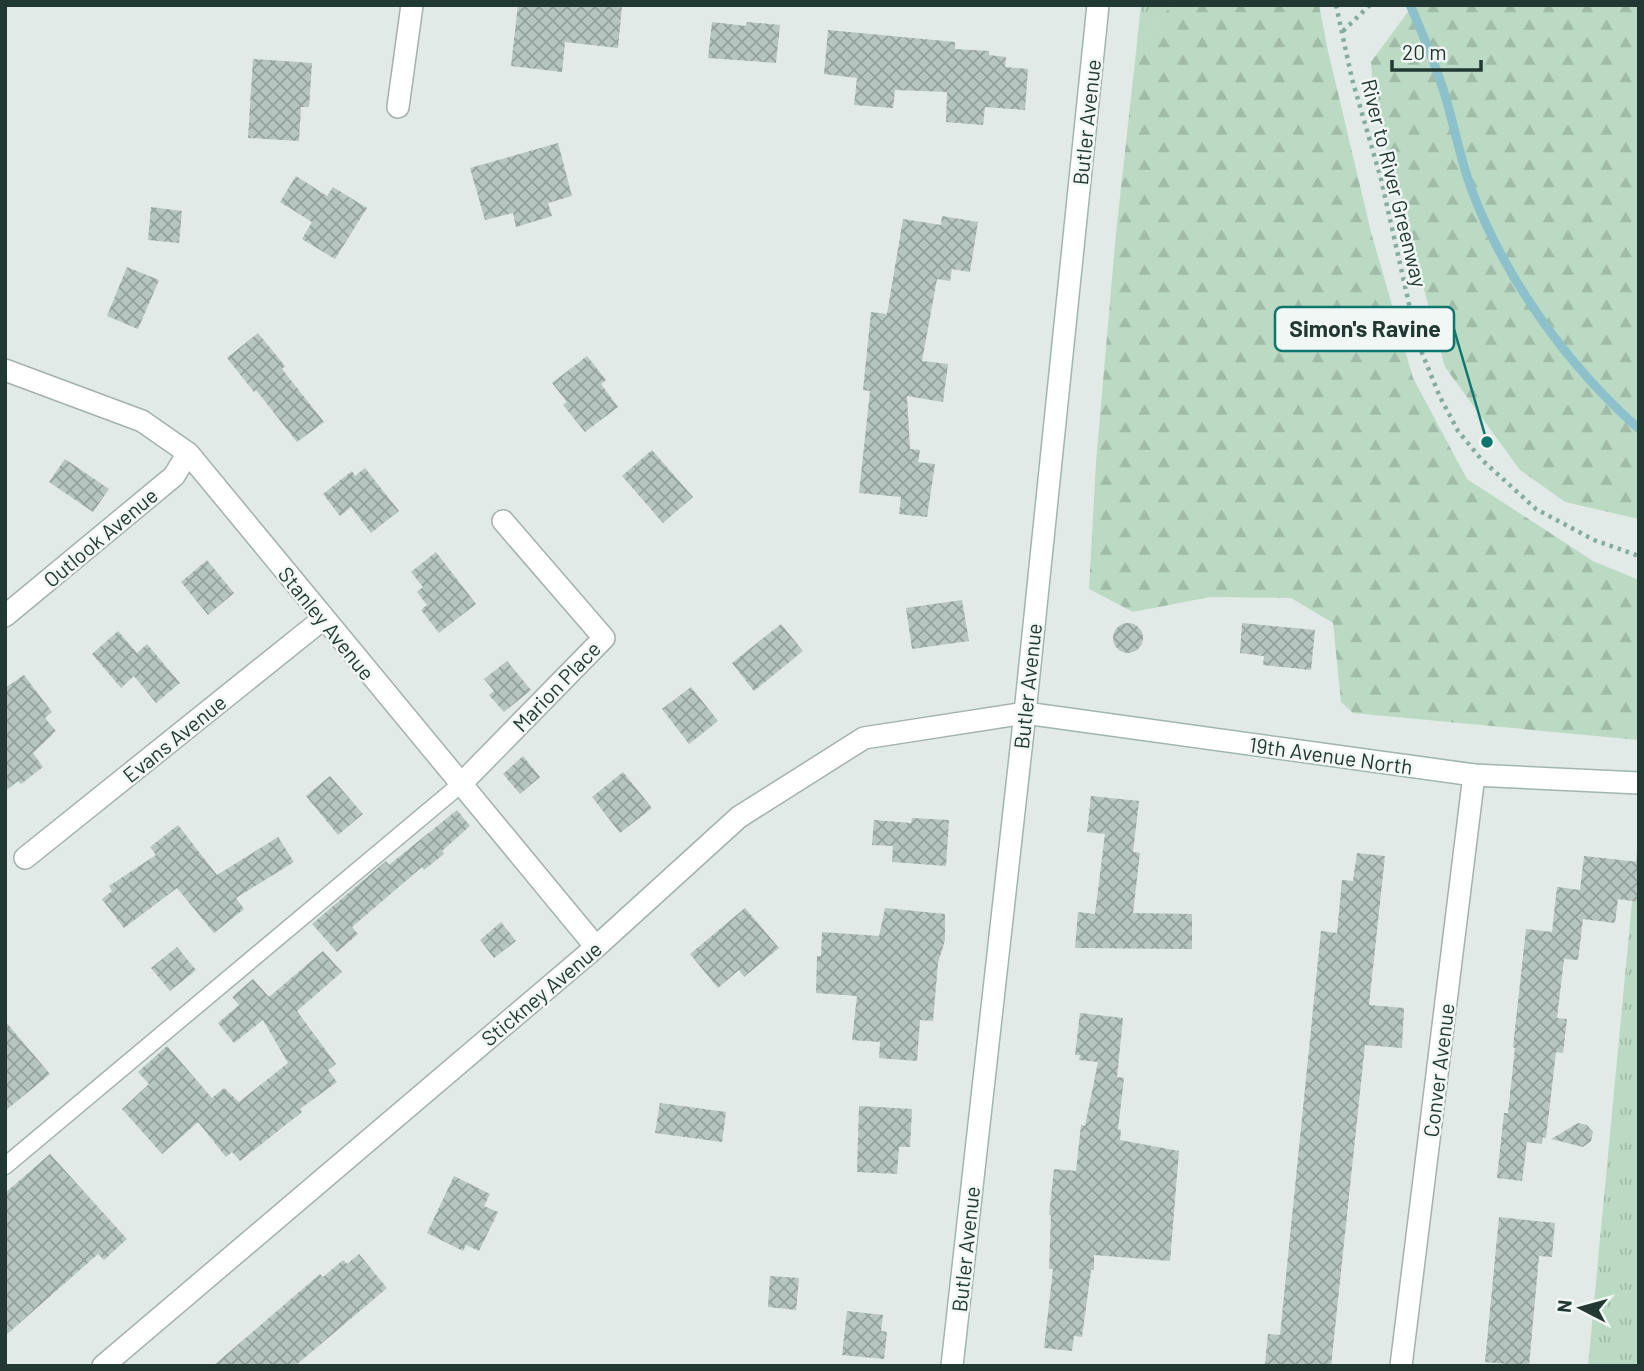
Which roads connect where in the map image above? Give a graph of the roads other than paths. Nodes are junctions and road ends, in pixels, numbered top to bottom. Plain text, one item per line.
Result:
1 (412, 5) edge
2 (1098, 5) edge
3 (398, 107) dead end
4 (5, 370) edge
5 (188, 453) junction
6 (503, 521) dead end
7 (5, 616) edge
8 (323, 619) junction
9 (1025, 713) junction
10 (1474, 775) junction
11 (1639, 783) edge
12 (461, 785) junction
13 (25, 858) dead end
14 (596, 947) junction
15 (5, 1166) edge
16 (103, 1366) edge
17 (953, 1366) edge
18 (1401, 1366) edge

1 - 3 street
2 - 9 street, Butler Avenue
4 - 5 street, Stanley Avenue
5 - 7 street, Outlook Avenue
5 - 8 street, Stanley Avenue
6 - 12 street, Marion Place
8 - 12 street, Stanley Avenue
8 - 13 street, Evans Avenue
9 - 10 street, 19th Avenue North
9 - 14 street, Stickney Avenue
9 - 17 street, Butler Avenue
10 - 11 street, 19th Avenue North
10 - 18 street, Conver Avenue
12 - 14 street, Stanley Avenue
12 - 15 lane
14 - 16 street, Stickney Avenue

